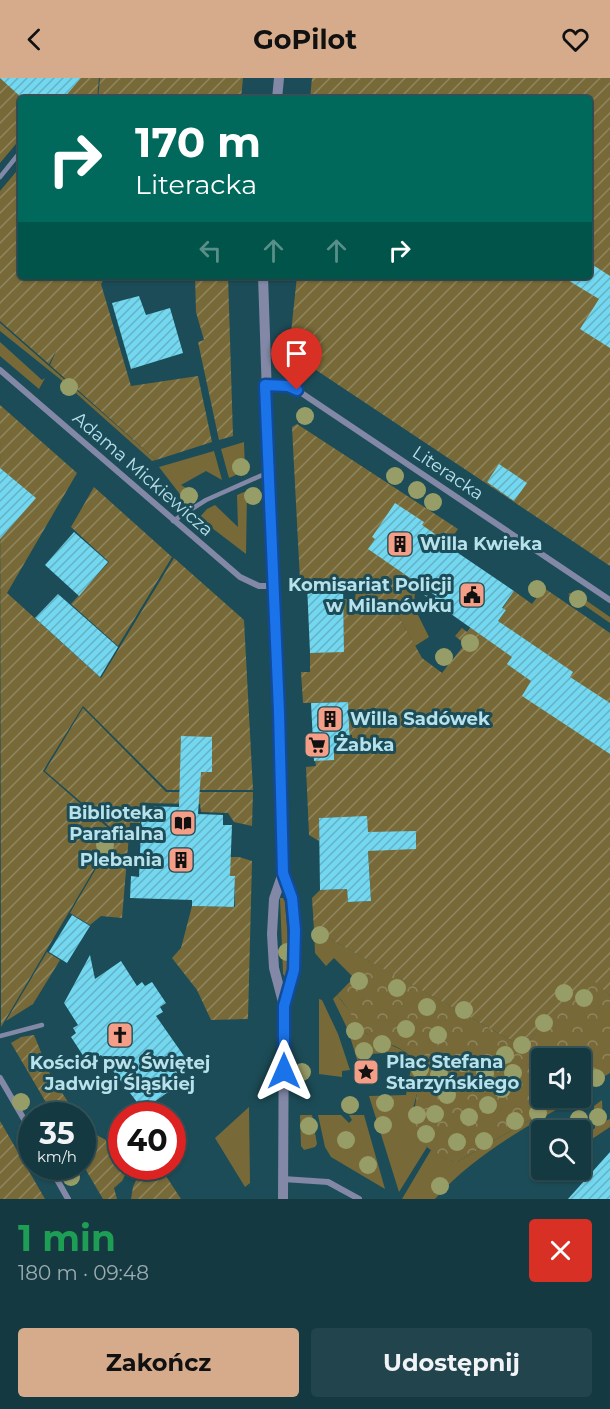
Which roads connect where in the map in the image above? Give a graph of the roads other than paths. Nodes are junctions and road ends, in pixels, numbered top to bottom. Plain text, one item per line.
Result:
1 (279, 78) edge
2 (277, 96) edge
3 (18, 155) edge
4 (0, 177) edge
5 (263, 279) edge
6 (0, 370) edge
7 (265, 385) junction
8 (269, 472) junction
9 (173, 521) junction
10 (273, 586) junction
11 (610, 600) edge
12 (283, 873) junction
13 (284, 1006) junction
14 (42, 1025) dead end
15 (0, 1036) edge
16 (0, 1078) edge
17 (18, 1109) edge
18 (283, 1179) junction
19 (57, 1180) edge
20 (68, 1199) edge
21 (283, 1199) edge
22 (359, 1199) edge

1 - 2 street
3 - 4 lane
5 - 7 street
6 - 9 street, Adama Mickiewicza
7 - 8 street
7 - 11 street, Literacka
8 - 9 lane
8 - 10 street
9 - 10 street, Adama Mickiewicza
10 - 12 street
12 - 13 street
12 - 13 street
13 - 18 street
14 - 15 lane
16 - 17 street
18 - 21 street
18 - 22 street
19 - 20 street

